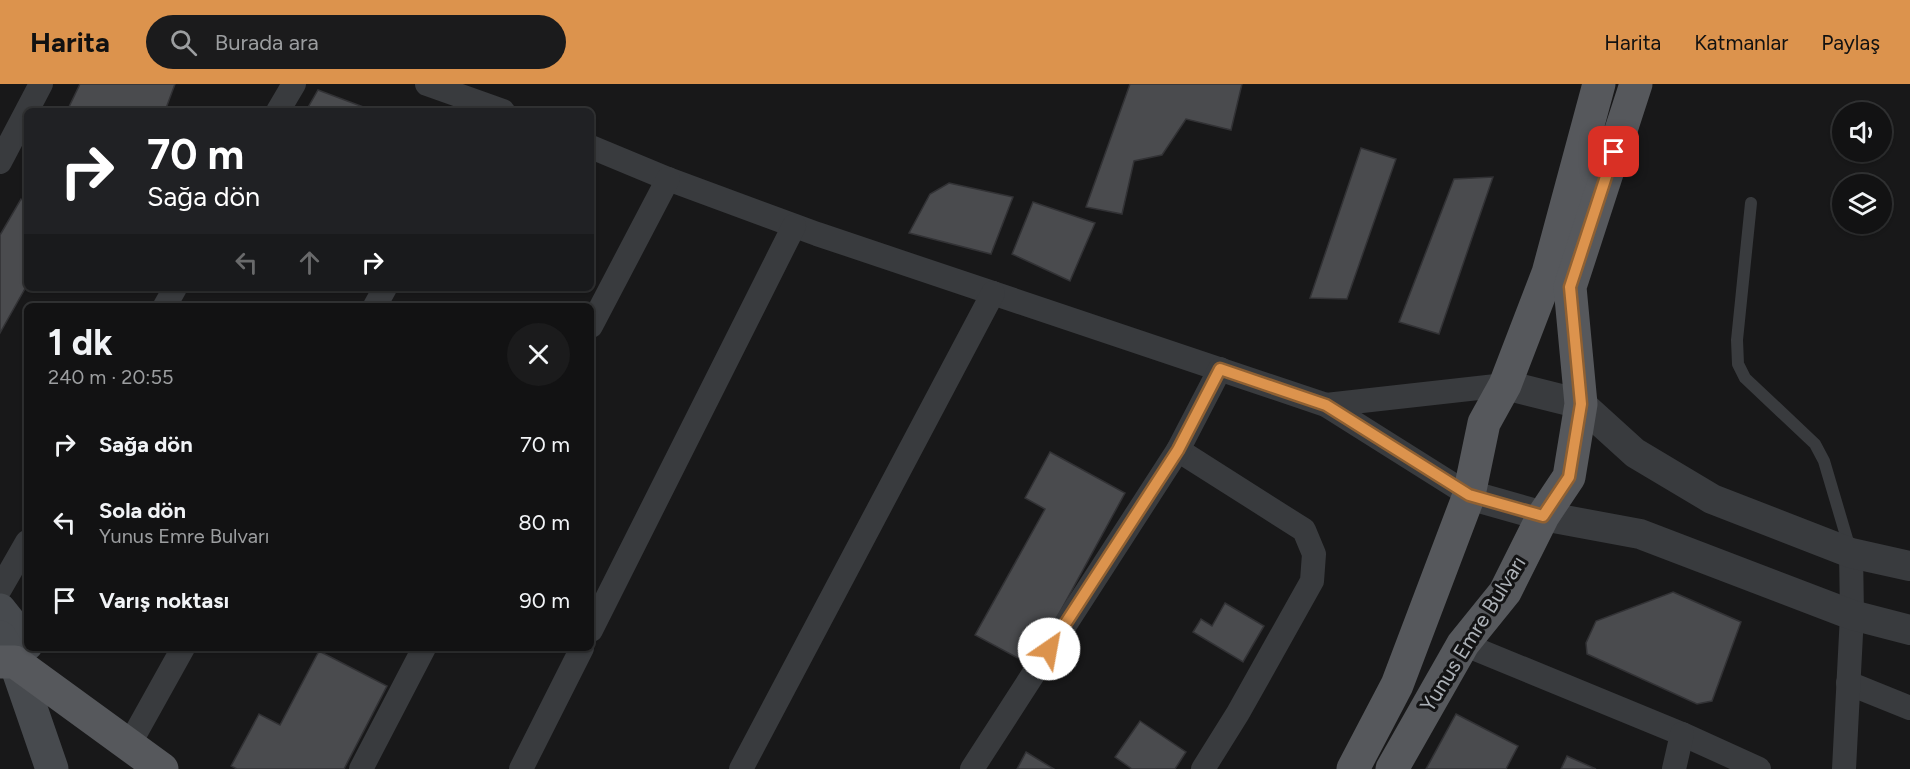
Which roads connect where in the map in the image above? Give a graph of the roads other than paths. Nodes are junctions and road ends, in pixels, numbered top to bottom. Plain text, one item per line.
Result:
1 (41, 84) edge
2 (294, 84) edge
3 (427, 84) edge
4 (1599, 84) edge
5 (1636, 84) edge
6 (28, 108) edge
7 (280, 108) edge
8 (489, 108) edge
9 (24, 116) edge
10 (594, 148) edge
11 (0, 162) edge
12 (668, 179) junction
13 (1751, 203) dead end
14 (795, 226) junction
15 (993, 293) junction
16 (594, 320) edge
17 (1220, 369) junction
18 (1505, 385) junction
19 (1581, 404) junction
20 (1326, 405) junction
21 (1178, 450) junction
22 (1469, 495) junction
23 (1543, 516) junction
24 (24, 547) edge
25 (1851, 553) junction
26 (1910, 566) edge
27 (0, 589) edge
28 (0, 610) edge
29 (1852, 615) junction
30 (594, 624) edge
31 (1910, 630) edge
32 (1463, 644) junction
33 (14, 651) edge
34 (181, 651) edge
35 (422, 651) edge
36 (580, 651) edge
37 (1848, 683) junction
38 (1910, 708) edge
39 (1682, 734) junction
40 (129, 745) junction
41 (52, 769) edge
42 (162, 769) edge
43 (361, 769) edge
44 (521, 769) edge
45 (741, 769) edge
46 (972, 769) edge
47 (1203, 769) edge
48 (1353, 769) edge
49 (1392, 769) edge
50 (1674, 769) edge
51 (1759, 769) edge
52 (1844, 769) edge

1 - 6 street
2 - 7 street
3 - 8 street
4 - 18 main road, Yunus Emre Bulvarı
5 - 19 main road, Yunus Emre Bulvarı
9 - 11 street
10 - 12 street
12 - 14 street
12 - 16 street
13 - 25 lane
14 - 15 street
14 - 30 street
15 - 17 street
15 - 45 street
17 - 20 street
17 - 21 street
18 - 19 street
18 - 20 street
18 - 22 main road, Yunus Emre Bulvarı
19 - 23 main road, Yunus Emre Bulvarı
19 - 25 street
20 - 22 street
21 - 46 street
21 - 47 street
22 - 23 street
22 - 48 main road, Yunus Emre Bulvarı
23 - 29 street
23 - 32 main road, Yunus Emre Bulvarı
24 - 27 street
25 - 26 street
25 - 29 street
28 - 33 main road
29 - 31 street
29 - 37 street
32 - 39 street
32 - 49 main road, Yunus Emre Bulvarı
33 - 40 main road
33 - 41 main road
34 - 40 street
35 - 43 street
36 - 44 street
37 - 38 street
37 - 52 street
39 - 50 street
39 - 51 street
40 - 42 main road

